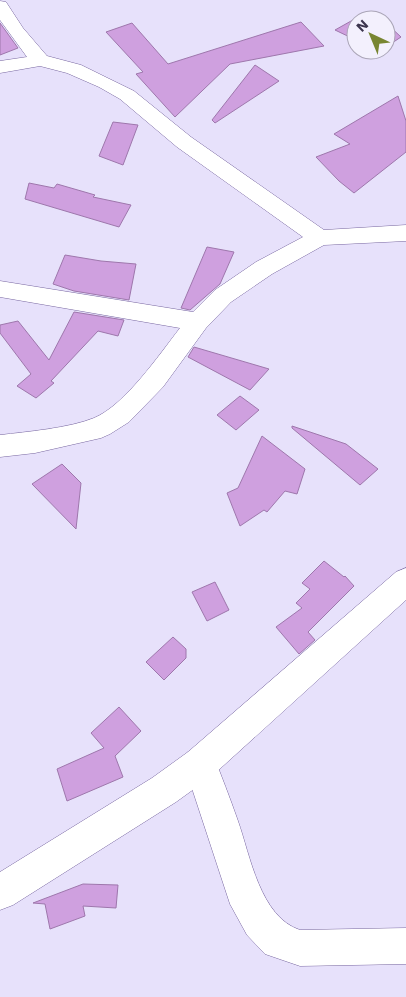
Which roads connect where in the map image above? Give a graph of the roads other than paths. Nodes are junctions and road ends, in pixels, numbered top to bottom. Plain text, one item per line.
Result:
1 (0, 6) edge
2 (40, 60) junction
3 (0, 67) edge
4 (406, 233) edge
5 (320, 238) junction
6 (0, 289) edge
7 (198, 322) junction
8 (0, 446) edge
9 (406, 581) edge
10 (200, 764) junction
11 (0, 892) edge
12 (406, 946) edge

1 - 2 street
2 - 3 street
2 - 5 street
4 - 5 street
5 - 7 street
6 - 7 street
7 - 8 street
9 - 10 street
10 - 11 street
10 - 12 street

